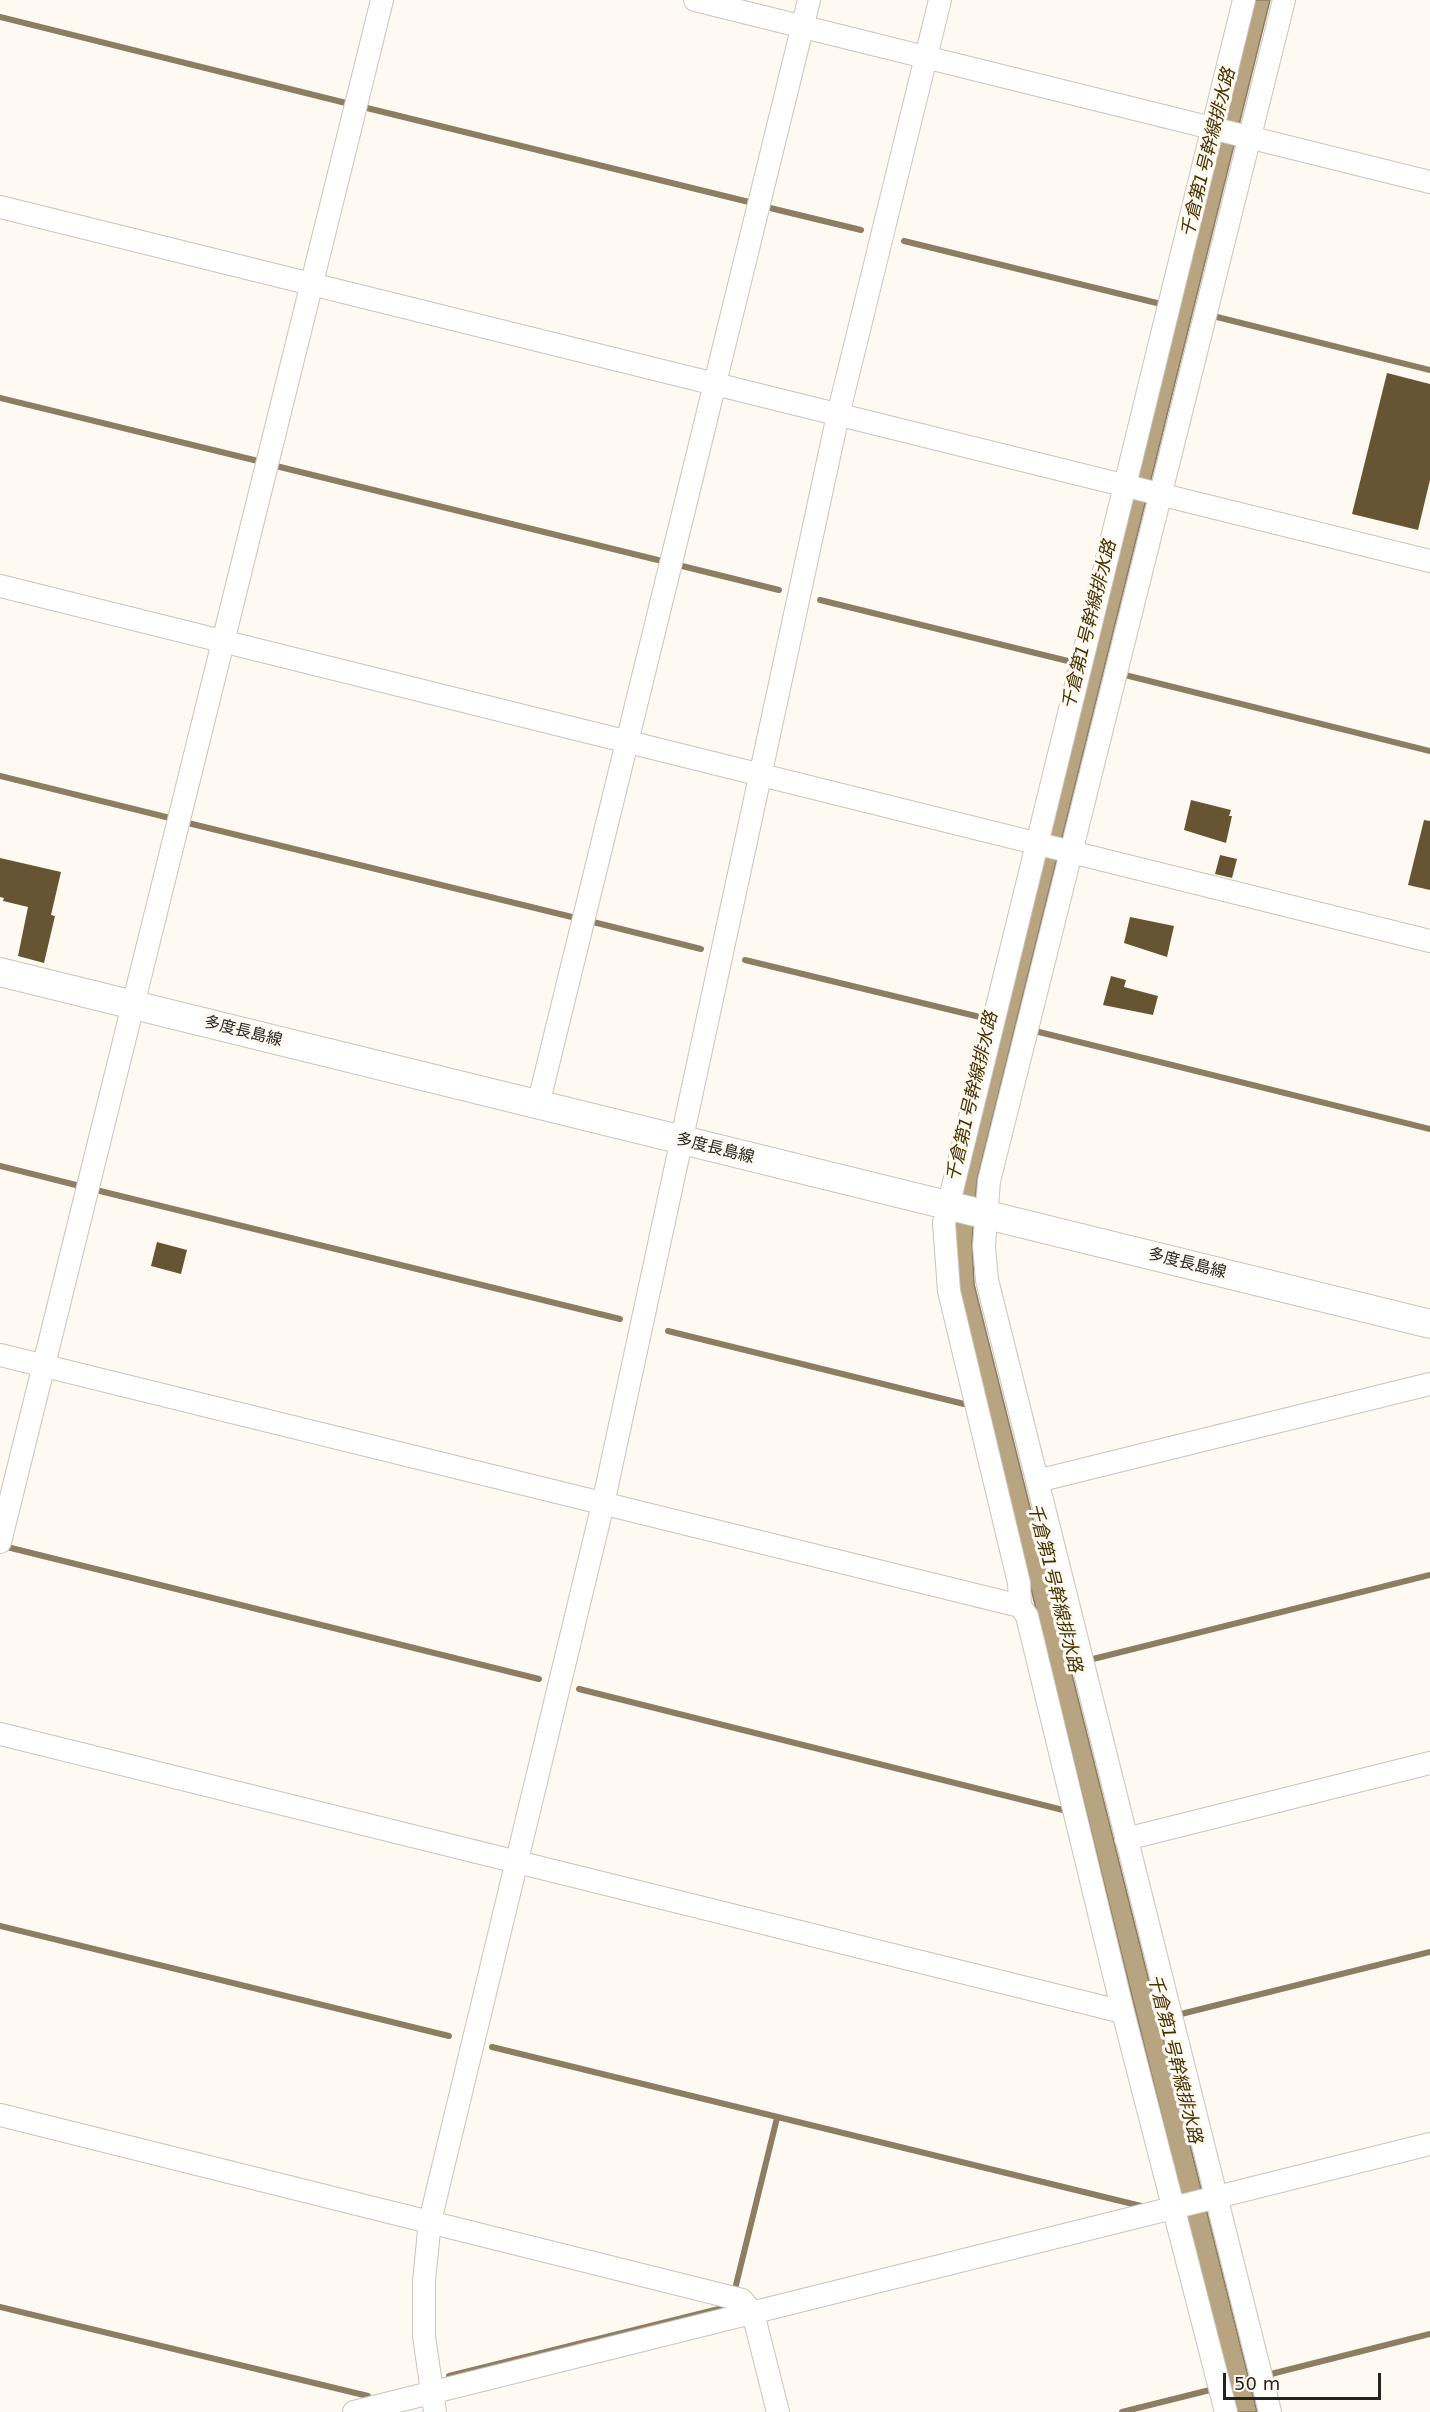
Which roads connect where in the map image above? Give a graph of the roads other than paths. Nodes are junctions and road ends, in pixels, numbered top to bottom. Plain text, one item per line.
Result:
1 (382, 0) edge
2 (695, 0) edge
3 (809, 0) edge
4 (940, 0) edge
5 (1244, 0) edge
6 (1284, 0) edge
7 (803, 27) junction
8 (926, 57) junction
9 (1214, 128) junction
10 (1247, 136) junction
11 (1430, 182) edge
12 (0, 207) edge
13 (312, 284) junction
14 (715, 384) junction
15 (838, 415) junction
16 (1126, 486) junction
17 (1157, 494) junction
18 (1430, 561) edge
19 (0, 586) edge
20 (223, 642) junction
21 (627, 742) junction
22 (761, 776) junction
23 (1038, 844) junction
24 (1068, 852) junction
25 (1430, 941) edge
26 (0, 972) edge
27 (133, 1005) junction
28 (538, 1105) junction
29 (680, 1140) junction
30 (949, 1207) junction
31 (983, 1215) junction
32 (1430, 1324) edge
33 (0, 1355) edge
34 (45, 1366) junction
35 (1430, 1384) edge
36 (1037, 1481) junction
37 (603, 1504) junction
38 (0, 1542) edge
39 (1020, 1606) junction
40 (0, 1734) edge
41 (1430, 1763) edge
42 (1126, 1839) junction
43 (516, 1863) junction
44 (1123, 2012) junction
45 (0, 2115) edge
46 (1430, 2144) edge
47 (1213, 2199) junction
48 (1177, 2208) junction
49 (430, 2221) junction
50 (753, 2313) junction
51 (433, 2402) edge
52 (354, 2412) edge
53 (778, 2412) edge
54 (1226, 2412) edge
55 (1270, 2412) edge

1 - 13 street
2 - 7 street
3 - 7 street
4 - 8 street
5 - 9 street
6 - 10 street
7 - 8 street
7 - 14 street
8 - 9 street
8 - 15 street
9 - 10 street
9 - 16 street
10 - 11 street
10 - 17 street
12 - 13 street
13 - 14 street
13 - 20 street
14 - 15 street
14 - 21 street
15 - 16 street
15 - 22 street
16 - 17 street
16 - 23 street
17 - 18 street
17 - 24 street
19 - 20 street
20 - 21 street
20 - 27 street
21 - 22 street
21 - 28 street
22 - 23 street
22 - 29 street
23 - 24 street
23 - 30 street
24 - 25 street
24 - 31 street
26 - 27 main road, 多度長島線
27 - 28 main road, 多度長島線
27 - 34 street
28 - 29 main road, 多度長島線
29 - 30 main road, 多度長島線
29 - 37 street
30 - 31 main road, 多度長島線
30 - 39 street
31 - 32 main road, 多度長島線
31 - 36 street
33 - 34 street
34 - 37 street
34 - 38 street
35 - 36 street
36 - 42 street
37 - 39 street
37 - 43 street
39 - 44 street
40 - 43 street
41 - 42 street
42 - 47 street
43 - 44 street
43 - 49 street
44 - 48 street
45 - 49 street
46 - 47 street
47 - 48 street
47 - 55 street
48 - 50 street
48 - 54 street
49 - 50 street
49 - 51 street
50 - 51 street
50 - 53 street
51 - 52 street

